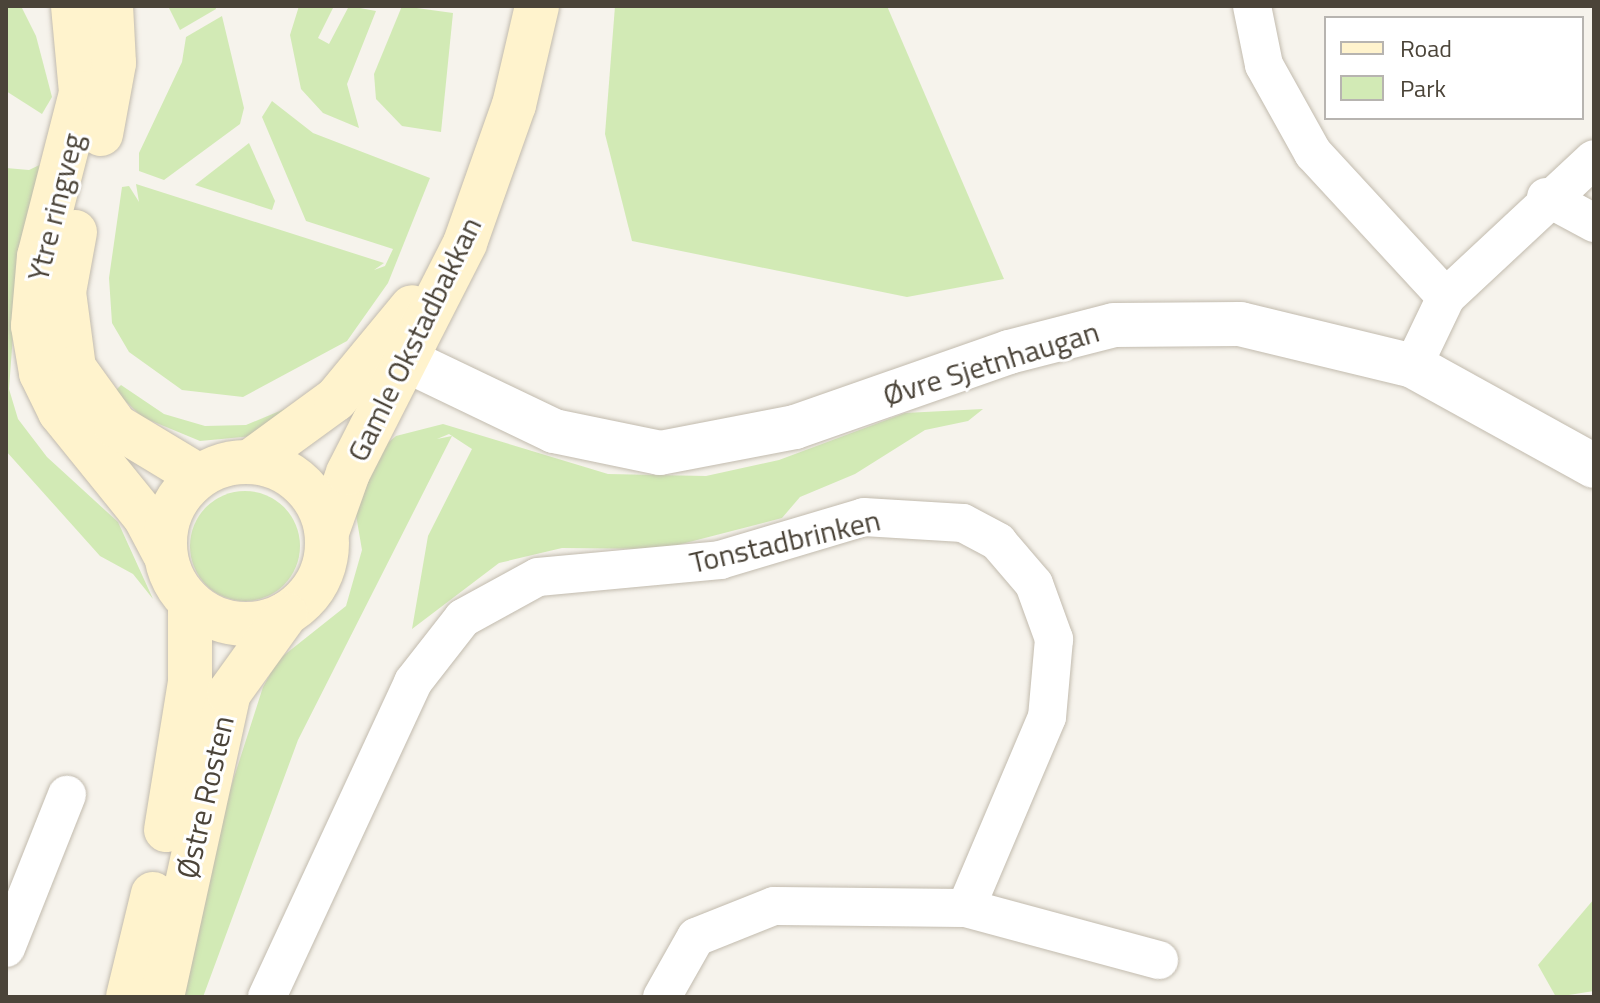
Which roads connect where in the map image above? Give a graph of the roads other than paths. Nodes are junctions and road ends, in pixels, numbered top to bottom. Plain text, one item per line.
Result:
1 (514, 6) edge
2 (537, 6) edge
3 (1252, 6) edge
4 (82, 8) edge
5 (1594, 159) edge
6 (1546, 197) junction
7 (1594, 223) edge
8 (1446, 297) junction
9 (398, 354) junction
10 (1413, 366) junction
11 (251, 461) junction
12 (1594, 466) edge
13 (199, 476) junction
14 (327, 532) junction
15 (164, 552) junction
16 (190, 603) junction
17 (286, 614) junction
18 (67, 795) dead end
19 (966, 908) junction
20 (6, 948) edge
21 (1159, 960) dead end
22 (128, 997) edge
23 (162, 997) edge
24 (267, 997) edge
25 (662, 997) edge

1 - 9 main road, Gamle Okstadbakkan
2 - 9 main road, Gamle Okstadbakkan
3 - 8 street
4 - 13 main road, Ytre ringveg
4 - 15 main road, Ytre ringveg
5 - 6 street
6 - 7 street
6 - 8 street
8 - 10 street
9 - 10 street, Øvre Sjetnhaugan
9 - 11 main road, Gamle Okstadbakkan
9 - 14 main road, Gamle Okstadbakkan
10 - 12 street, Øvre Sjetnhaugan
11 - 13 main road
11 - 14 main road
13 - 15 main road
14 - 17 main road
15 - 16 main road
16 - 17 main road
16 - 22 main road, Østre Rosten
17 - 23 main road, Østre Rosten
18 - 20 street
19 - 21 street
19 - 24 street, Tonstadbrinken
19 - 25 street

